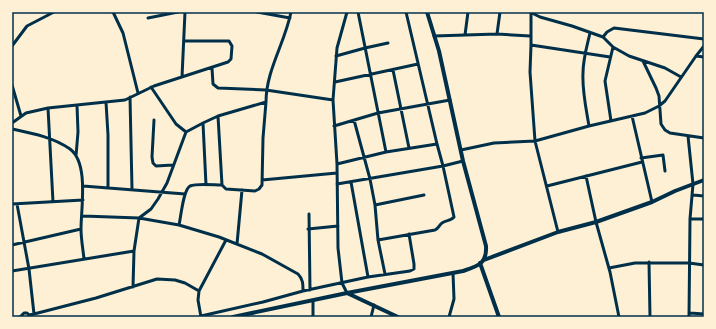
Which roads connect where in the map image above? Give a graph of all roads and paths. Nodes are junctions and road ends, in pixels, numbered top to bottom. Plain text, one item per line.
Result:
1 (54, 12) edge
2 (113, 12) edge
3 (178, 12) edge
4 (185, 12) edge
5 (257, 12) edge
6 (291, 12) edge
7 (347, 12) edge
8 (358, 12) edge
9 (406, 12) edge
10 (427, 12) edge
11 (468, 12) edge
12 (500, 12) edge
13 (530, 12) edge
14 (148, 18) dead end
15 (290, 18) junction
16 (590, 33) junction
17 (497, 34) junction
18 (465, 35) junction
19 (434, 36) junction
20 (530, 36) junction
21 (603, 37) junction
22 (704, 40) edge
23 (184, 41) junction
24 (388, 43) dead end
25 (531, 45) junction
26 (12, 46) edge
27 (704, 46) edge
28 (613, 47) junction
29 (364, 48) junction
30 (585, 53) junction
31 (336, 56) junction
32 (696, 56) junction
33 (610, 57) junction
34 (704, 57) edge
35 (643, 61) junction
36 (418, 64) junction
37 (212, 68) junction
38 (393, 70) junction
39 (370, 76) junction
40 (182, 77) junction
41 (681, 77) junction
42 (335, 82) junction
43 (12, 85) edge
44 (151, 87) junction
45 (266, 90) junction
46 (138, 93) junction
47 (130, 97) junction
48 (333, 100) junction
49 (450, 100) junction
50 (106, 102) junction
51 (266, 102) junction
52 (428, 104) junction
53 (77, 105) junction
54 (659, 106) junction
55 (48, 108) junction
56 (401, 109) junction
57 (378, 114) junction
58 (21, 116) junction
59 (218, 116) junction
60 (632, 116) junction
61 (154, 120) dead end
62 (354, 120) junction
63 (611, 121) junction
64 (12, 123) edge
65 (203, 123) junction
66 (334, 126) junction
67 (589, 126) junction
68 (12, 129) edge
69 (186, 132) junction
70 (688, 136) junction
71 (704, 138) edge
72 (49, 139) junction
73 (536, 141) junction
74 (437, 144) junction
75 (409, 148) junction
76 (461, 150) junction
77 (386, 152) junction
78 (76, 156) junction
79 (364, 157) junction
80 (641, 160) junction
81 (463, 161) junction
82 (337, 164) junction
83 (173, 165) junction
84 (444, 166) junction
85 (665, 171) dead end
86 (337, 173) junction
87 (586, 176) junction
88 (370, 179) junction
89 (262, 180) junction
90 (704, 180) edge
91 (351, 182) junction
92 (337, 184) junction
93 (693, 184) junction
94 (206, 185) junction
95 (222, 185) junction
96 (83, 186) junction
97 (547, 186) junction
98 (108, 187) junction
99 (132, 189) junction
100 (242, 190) junction
101 (162, 191) junction
102 (185, 194) junction
103 (424, 195) dead end
104 (693, 195) junction
105 (704, 196) edge
106 (83, 200) junction
107 (53, 202) junction
108 (652, 202) junction
109 (12, 204) edge
110 (17, 204) junction
111 (375, 205) junction
112 (309, 214) dead end
113 (83, 216) junction
114 (139, 218) junction
115 (690, 219) junction
116 (704, 219) edge
117 (596, 222) junction
118 (179, 225) junction
119 (338, 226) junction
120 (81, 229) junction
121 (308, 229) junction
122 (558, 232) junction
123 (409, 234) junction
124 (226, 240) junction
125 (378, 240) junction
126 (24, 241) junction
127 (237, 244) junction
128 (12, 245) edge
129 (134, 251) junction
130 (84, 259) junction
131 (482, 262) junction
132 (649, 262) junction
133 (689, 263) junction
134 (704, 265) edge
135 (609, 268) junction
136 (29, 269) junction
137 (12, 271) edge
138 (453, 273) junction
139 (385, 274) junction
140 (368, 277) junction
141 (342, 283) junction
142 (133, 287) junction
143 (310, 290) junction
144 (199, 291) junction
145 (303, 291) junction
146 (347, 294) junction
147 (313, 301) junction
148 (374, 305) junction
149 (34, 314) junction
150 (704, 314) edge
151 (250, 315) edge
152 (690, 315) edge
153 (29, 316) edge
154 (201, 316) edge
155 (20, 317) edge
156 (233, 317) edge
157 (313, 317) edge
158 (371, 317) edge
159 (398, 317) edge
160 (450, 317) edge
161 (499, 317) edge
162 (619, 317) edge
163 (650, 317) edge

1 - 26 street
2 - 46 street
3 - 14 street
4 - 23 street
5 - 15 street
6 - 15 street
7 - 31 street
8 - 29 street
9 - 36 street
10 - 19 street
11 - 18 street
12 - 17 street
13 - 16 street
13 - 20 street
15 - 45 street
16 - 21 street
16 - 30 street
17 - 18 street
17 - 20 street
18 - 19 street
19 - 49 street
20 - 25 street
21 - 22 street
21 - 28 street
23 - 37 street
23 - 40 street
24 - 29 street
25 - 30 street
25 - 73 street
27 - 32 street
28 - 33 street
28 - 35 street
29 - 31 street
29 - 39 street
30 - 33 street
30 - 67 street
31 - 42 street
32 - 34 street
32 - 41 street
33 - 63 street
35 - 41 street
35 - 54 street
36 - 38 street
36 - 52 street
37 - 40 street
37 - 45 street
38 - 39 street
38 - 56 street
39 - 42 street
39 - 57 street
40 - 44 street
41 - 54 street
42 - 48 street
43 - 58 street
44 - 46 street
44 - 69 street
45 - 48 street
45 - 51 street
46 - 47 street
47 - 50 street
47 - 99 street
48 - 66 street
49 - 52 street
49 - 76 street
50 - 53 street
50 - 98 street
51 - 59 street
51 - 89 street
52 - 56 street
52 - 74 street
53 - 55 street
53 - 78 street
54 - 60 street
54 - 70 street
55 - 58 street
55 - 72 street
56 - 57 street
56 - 75 street
57 - 62 street
57 - 77 street
58 - 64 street
59 - 65 street
59 - 95 street
60 - 63 street
60 - 80 street
61 - 83 street
62 - 66 street
62 - 79 street
63 - 67 street
65 - 69 street
65 - 94 street
66 - 82 street
67 - 73 street
68 - 72 street
69 - 83 street
70 - 71 street
70 - 93 street
72 - 78 street
72 - 107 street
73 - 76 street
73 - 97 street
74 - 75 street
74 - 84 street
75 - 77 street
76 - 81 street
77 - 79 street
78 - 96 street
79 - 82 street
79 - 88 street
80 - 85 street
80 - 87 street
80 - 108 street
81 - 84 street
81 - 131 street
82 - 86 street
83 - 101 street
84 - 88 street
84 - 123 street
86 - 89 street
86 - 92 street
87 - 97 street
87 - 117 street
88 - 91 street
88 - 111 street
89 - 100 street
90 - 93 street
91 - 92 street
91 - 140 street
92 - 119 street
93 - 104 street
93 - 108 street
94 - 95 street
94 - 102 street
95 - 100 street
96 - 98 street
96 - 106 street
97 - 122 street
98 - 99 street
99 - 101 street
100 - 127 street
101 - 102 street
101 - 114 street
102 - 118 street
103 - 111 street
104 - 105 street
104 - 115 street
106 - 107 street
106 - 113 street
107 - 110 street
108 - 117 street
109 - 110 street
110 - 126 street
111 - 125 street
112 - 121 street
113 - 114 street
113 - 120 street
114 - 118 street
114 - 129 street
115 - 116 street
115 - 133 street
117 - 122 street
117 - 135 street
118 - 124 street
119 - 121 street
119 - 141 street
120 - 126 street
120 - 130 street
121 - 143 street
122 - 131 street
123 - 125 street
123 - 139 street
124 - 127 street
124 - 144 street
125 - 139 street
126 - 128 street
126 - 136 street
127 - 145 street
129 - 130 street
129 - 142 street
130 - 136 street
131 - 138 street
131 - 161 street
132 - 133 street
132 - 135 street
132 - 163 street
133 - 134 street
133 - 152 street
135 - 162 street
136 - 137 street
136 - 149 street
138 - 146 street
138 - 160 street
139 - 140 street
140 - 141 street
141 - 143 street
141 - 146 street
142 - 144 street
142 - 149 street
143 - 145 street
144 - 154 street
145 - 154 street
146 - 147 street
146 - 148 street
147 - 151 street
147 - 157 street
148 - 158 street
148 - 159 street
149 - 153 street
150 - 152 street
151 - 156 street
153 - 155 street

